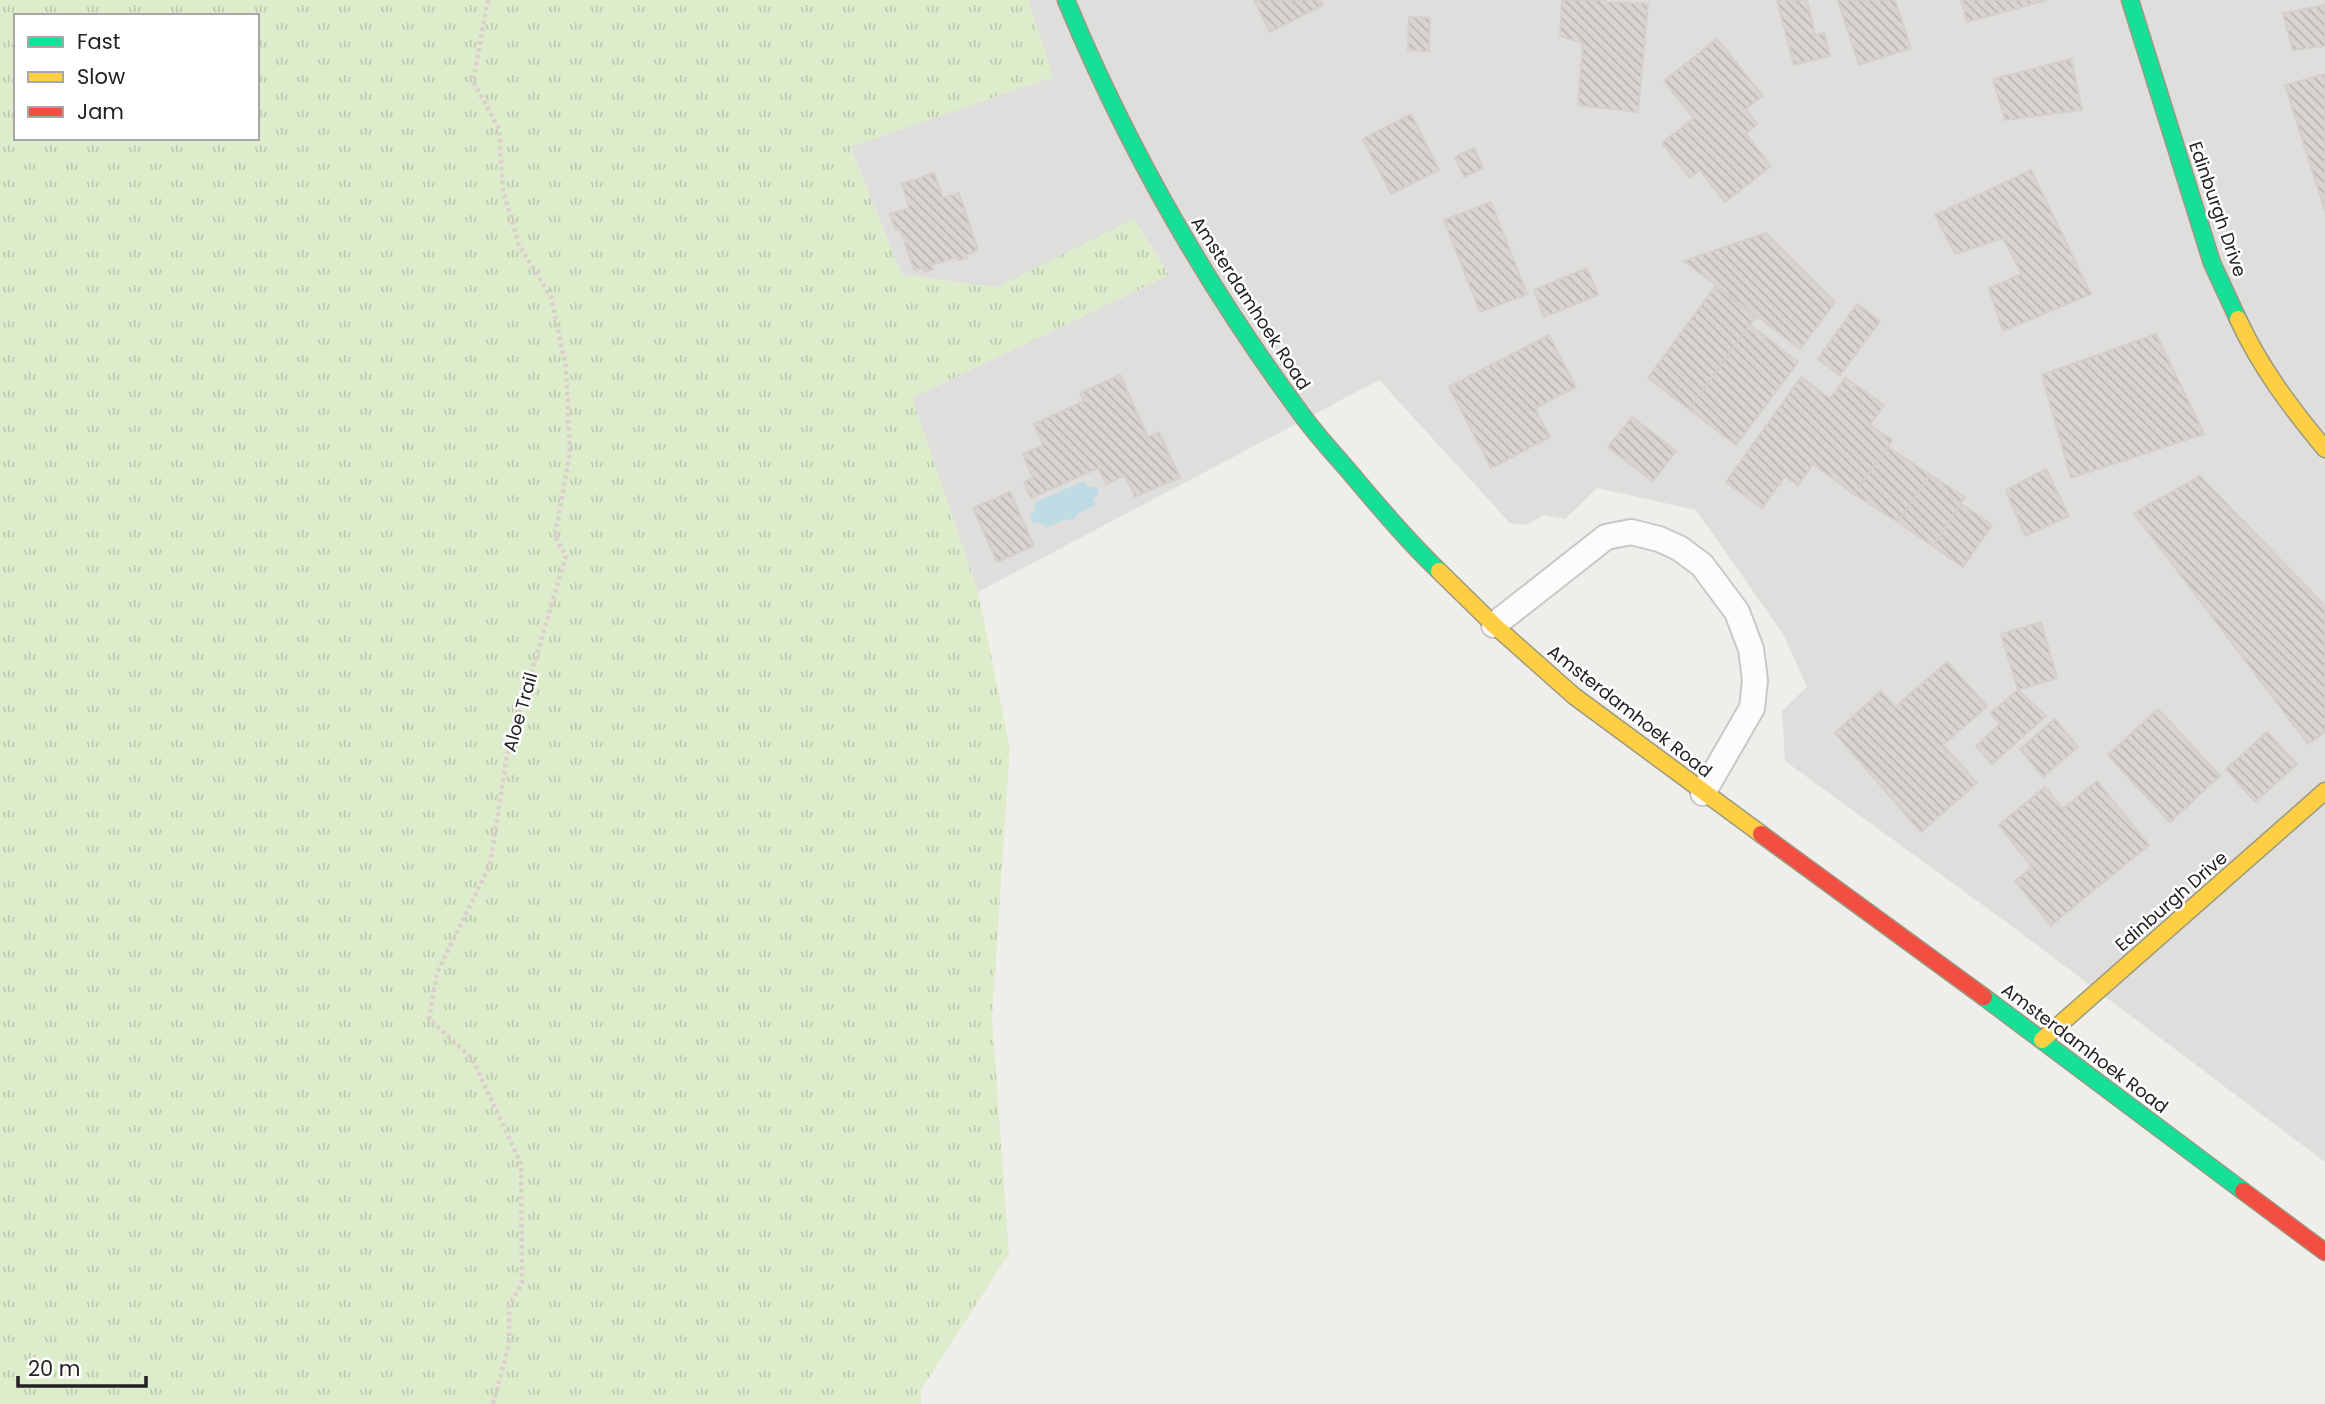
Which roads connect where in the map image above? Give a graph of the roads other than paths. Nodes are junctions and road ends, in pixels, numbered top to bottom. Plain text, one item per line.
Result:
1 (1066, 0) edge
2 (2130, 0) edge
3 (2325, 449) edge
4 (1494, 625) junction
5 (2325, 791) edge
6 (1703, 793) junction
7 (2042, 1040) junction
8 (2325, 1252) edge

1 - 4 street, Amsterdamhoek Road
2 - 3 street, Edinburgh Drive
4 - 6 street, Amsterdamhoek Road
4 - 6 lane
5 - 7 street, Edinburgh Drive
6 - 7 street, Amsterdamhoek Road
7 - 8 street, Amsterdamhoek Road

